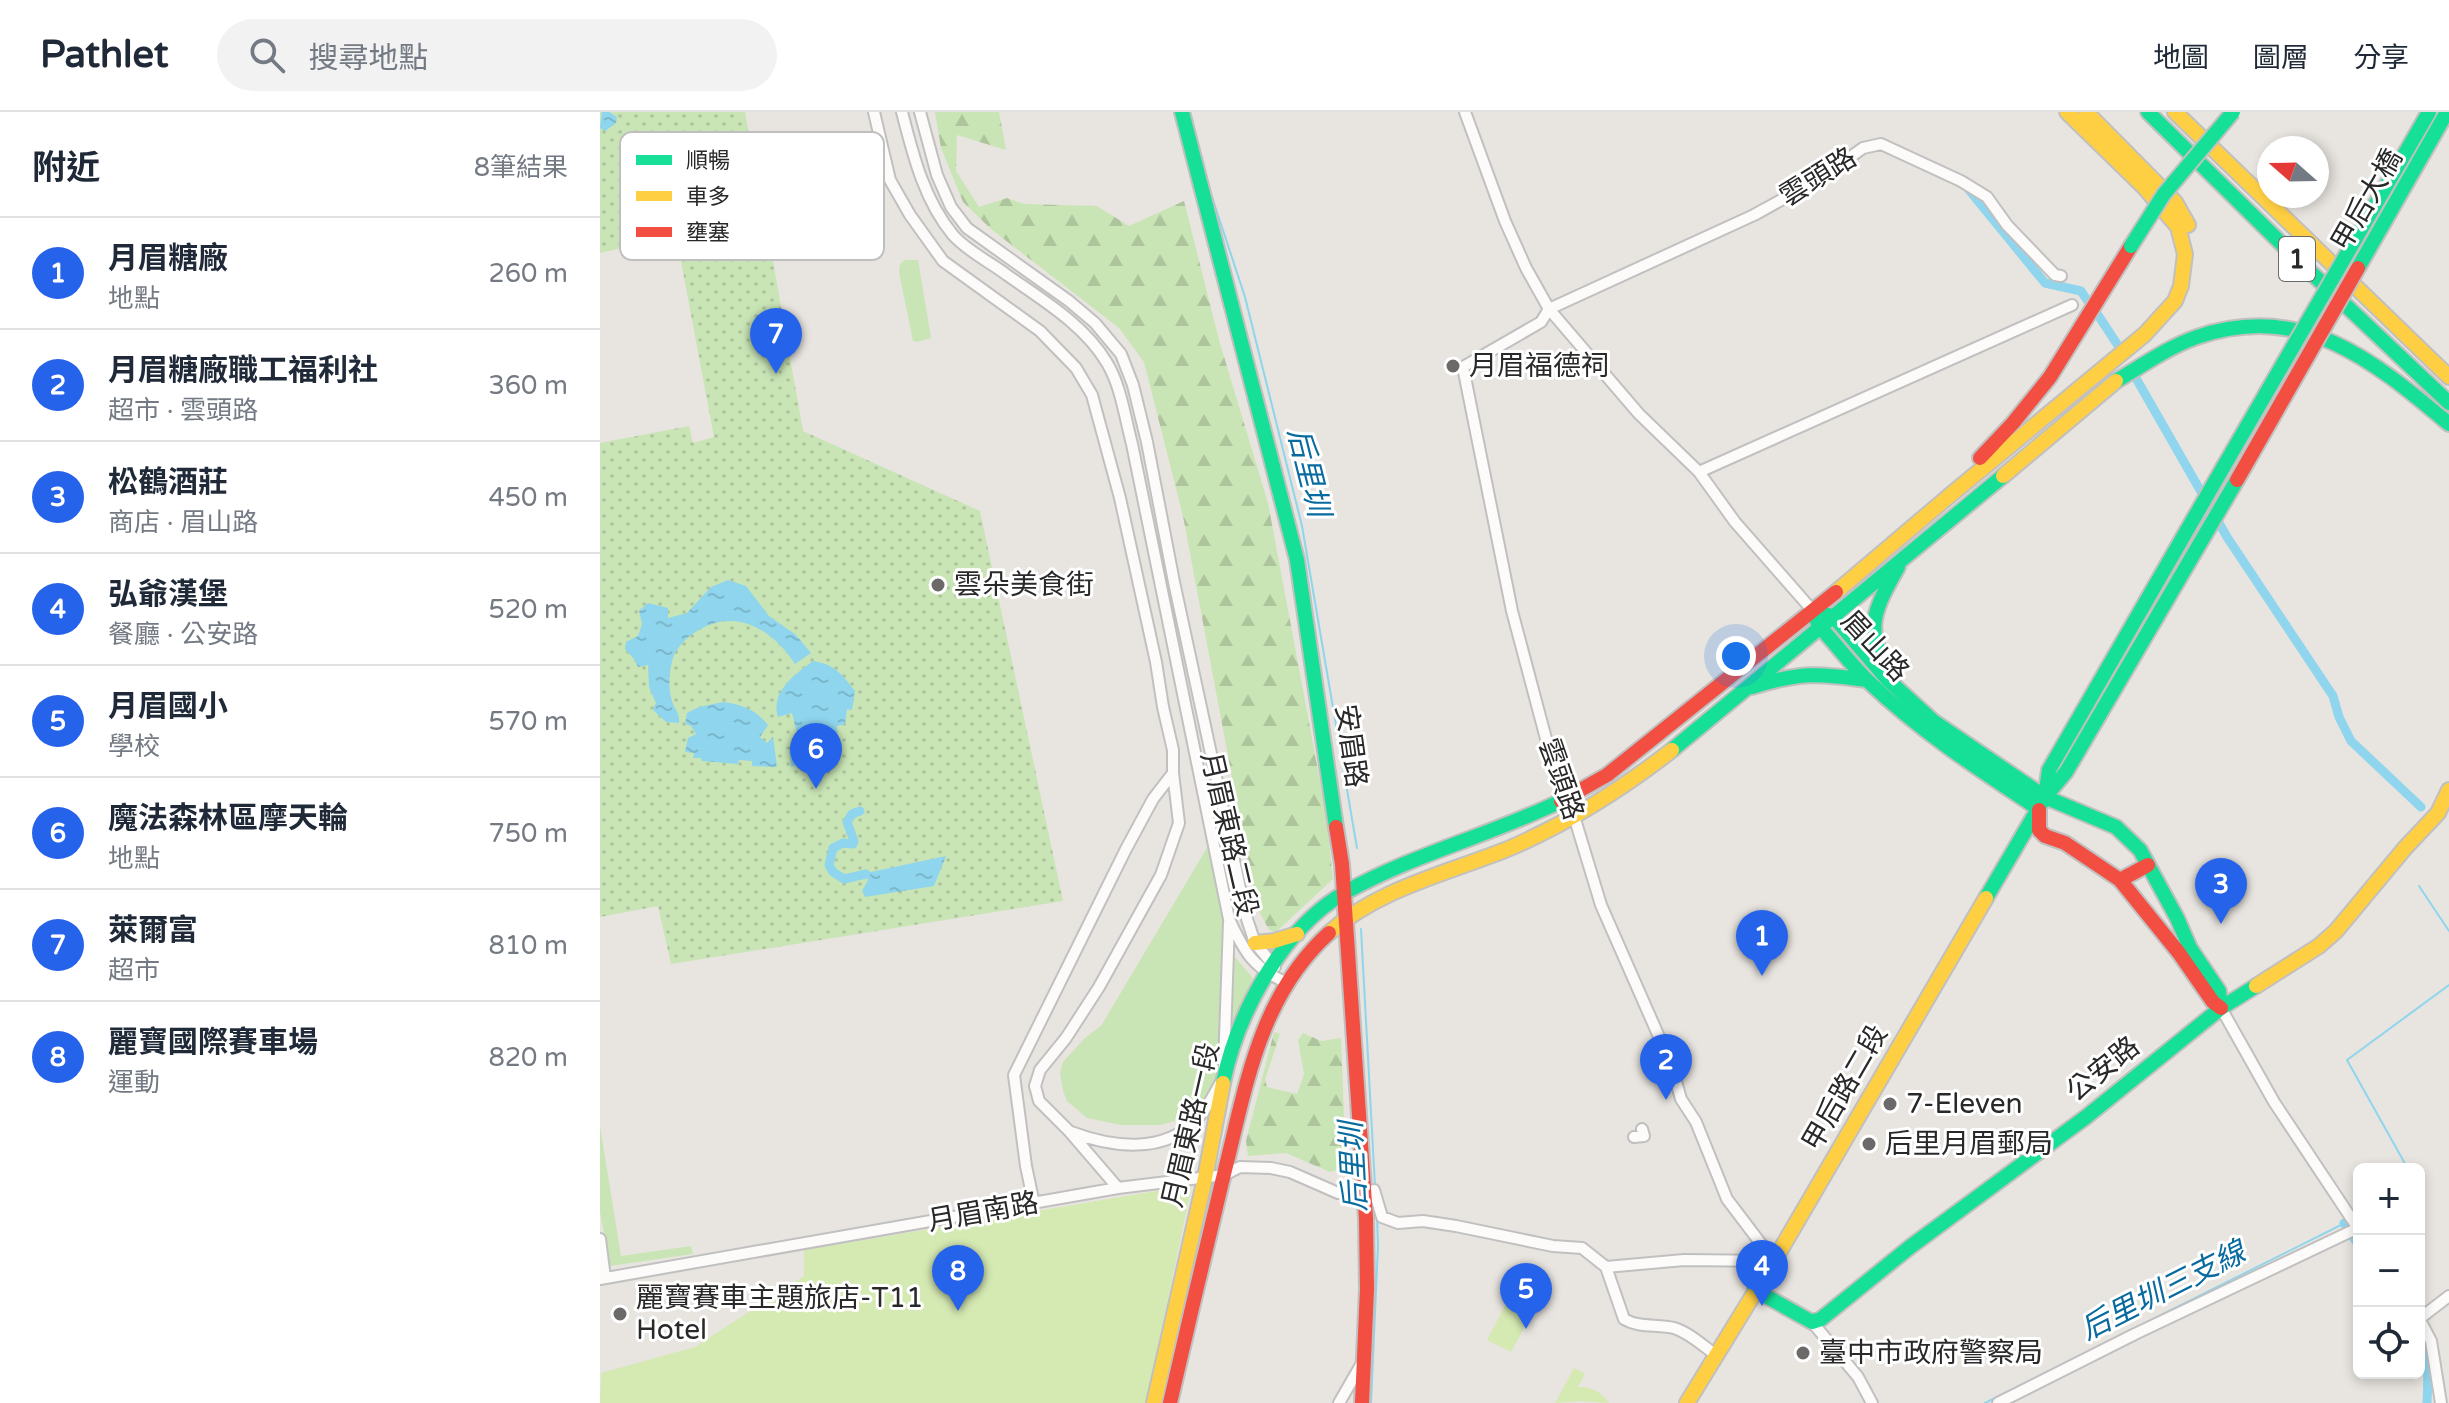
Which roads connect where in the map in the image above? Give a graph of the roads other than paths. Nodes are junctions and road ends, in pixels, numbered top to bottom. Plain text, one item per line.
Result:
1 (874, 112) edge
2 (902, 112) edge
3 (920, 112) edge
4 (1182, 112) edge
5 (1465, 112) edge
6 (2067, 112) edge
7 (2086, 112) edge
8 (2148, 112) edge
9 (2175, 112) edge
10 (2233, 112) edge
11 (2429, 112) edge
12 (2447, 112) edge
13 (879, 132) edge
14 (884, 154) edge
15 (2061, 276) dead end
16 (2072, 305) dead end
17 (1549, 309) junction
18 (2449, 377) edge
19 (2116, 381) junction
20 (2449, 403) edge
21 (2449, 424) edge
22 (2224, 466) joint
23 (1699, 472) junction
24 (2237, 480) joint
25 (1948, 497) junction
26 (1904, 558) junction
27 (1813, 611) junction
28 (1833, 616) junction
29 (1819, 626) junction
30 (1867, 680) junction
31 (1744, 689) junction
32 (1173, 773) junction
33 (2449, 790) edge
34 (1566, 799) junction
35 (2042, 803) junction
36 (1574, 816) junction
37 (2148, 865) junction
38 (2120, 880) junction
39 (1344, 893) junction
40 (1346, 918) junction
41 (1229, 919) junction
42 (1297, 934) junction
43 (1255, 943) junction
44 (1270, 968) junction
45 (1285, 982) junction
46 (2221, 1008) junction
47 (1224, 1077) junction
48 (1069, 1131) junction
49 (1224, 1175) junction
50 (1205, 1178) junction
51 (1118, 1188) junction
52 (1368, 1190) junction
53 (1034, 1204) junction
54 (2353, 1221) edge
55 (2353, 1231) edge
56 (600, 1239) edge
57 (1774, 1261) junction
58 (1606, 1267) junction
59 (602, 1278) edge
60 (1755, 1290) junction
61 (2449, 1296) edge
62 (2425, 1314) edge
63 (1812, 1322) junction
64 (2425, 1330) edge
65 (1716, 1355) junction
66 (1364, 1360) junction
67 (1154, 1403) edge
68 (1170, 1403) edge
69 (1339, 1403) edge
70 (1362, 1403) edge
71 (1687, 1403) edge
72 (1872, 1403) edge
73 (1998, 1403) edge
74 (2441, 1403) edge

1 - 13 street
2 - 41 street, 月眉東路二段
3 - 43 street, 月眉東路二段
4 - 39 main road, 安眉路
5 - 17 street
6 - 25 main road
7 - 19 main road
8 - 20 main road, 1
9 - 18 main road, 1
10 - 25 main road, bridge
11 - 22 main road, 甲后大橋, bridge
12 - 24 main road, 甲后大橋, bridge
14 - 32 street
15 - 17 street, 雲頭路
16 - 23 street
17 - 23 street
17 - 34 street, 雲頭路
19 - 21 main road
19 - 26 main road, 月眉東路一段
22 - 35 main road, 甲后路二段
23 - 27 street
24 - 35 main road, 甲后路二段
25 - 27 main road, 月眉東路一段
26 - 28 main road, 月眉東路一段
26 - 35 main road
27 - 28 main road, 眉山路
27 - 29 main road, 眉山路
27 - 34 main road, 月眉東路一段
28 - 29 main road, 月眉東路一段
28 - 35 main road, 眉山路
29 - 30 main road, 眉山路
29 - 31 main road, 月眉東路一段
30 - 31 main road
30 - 35 main road, 眉山路
31 - 36 main road, 月眉東路一段
32 - 48 street
32 - 53 street
33 - 46 main road, 公安路
34 - 36 street, 雲頭路
34 - 39 main road, 月眉東路一段
35 - 37 main road, 眉山路
35 - 38 main road, 眉山路
35 - 57 main road, 甲后路二段
36 - 40 main road, 月眉東路一段
36 - 57 street, 雲頭路
37 - 38 main road
37 - 46 main road, 眉山路
38 - 46 main road, 眉山路
39 - 40 main road, 安眉路
39 - 42 main road, 月眉東路一段
40 - 45 main road, 月眉東路一段
40 - 52 main road, 安眉路
41 - 44 street, 月眉東路二段
41 - 47 street
42 - 43 main road
42 - 44 main road, 月眉東路一段
43 - 44 street, 月眉東路二段
44 - 45 street, 月眉東路二段
44 - 47 main road, 月眉東路一段
45 - 49 main road, 月眉東路一段
46 - 54 street, 眉山路
46 - 63 main road, 公安路
47 - 48 street
47 - 50 main road, 月眉東路一段
48 - 51 street
49 - 50 street, 月眉南路
49 - 52 street, 月眉南路
49 - 68 main road, 月眉東路一段
50 - 51 street, 月眉南路
50 - 67 main road, 月眉東路一段
51 - 53 street, 月眉南路
52 - 58 street
52 - 66 main road, 安眉路
53 - 59 street, 月眉南路
55 - 73 street
56 - 59 street
57 - 58 street
57 - 60 main road, 甲后路二段
58 - 65 street
60 - 63 main road
60 - 65 main road, 甲后路二段
61 - 62 street
63 - 72 street
64 - 74 street
65 - 71 main road, 甲后路二段
66 - 69 street
66 - 70 main road, 安眉路

